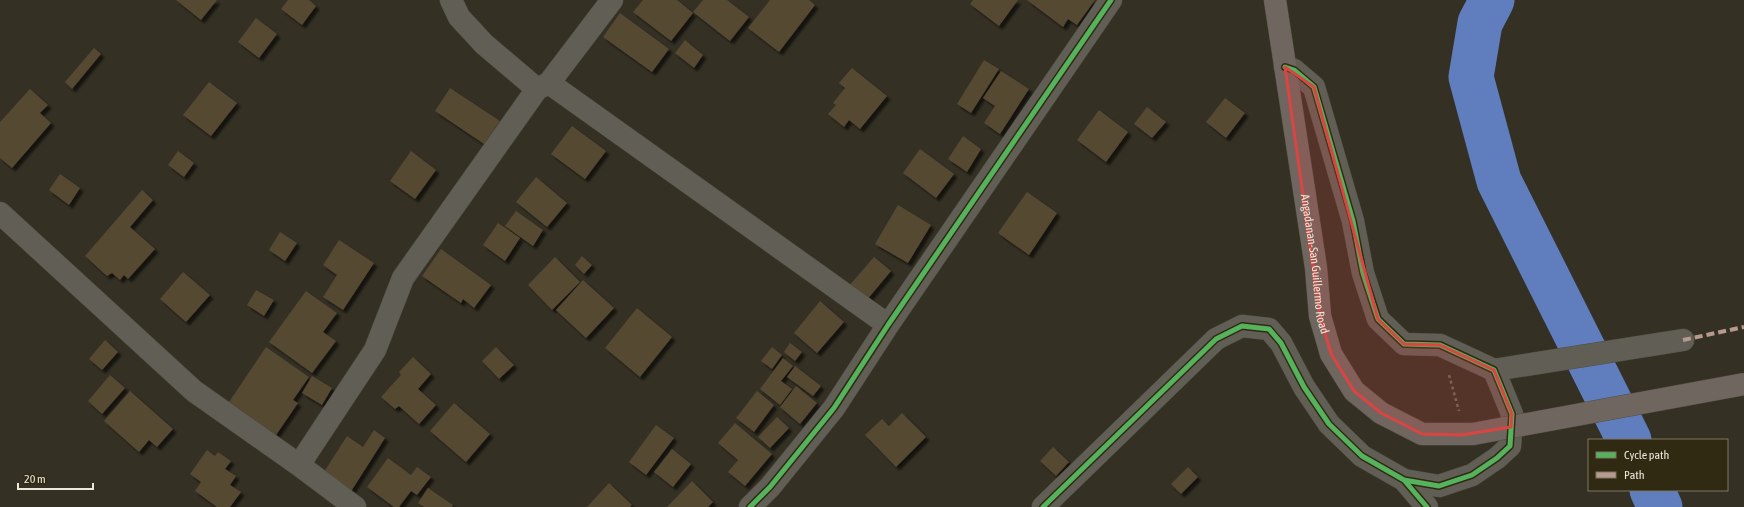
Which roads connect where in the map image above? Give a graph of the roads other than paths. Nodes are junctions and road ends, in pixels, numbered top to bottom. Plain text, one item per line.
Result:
1 (451, 0) edge
2 (612, 0) edge
3 (1111, 0) edge
4 (1275, 0) edge
5 (1285, 67) junction
6 (543, 86) junction
7 (0, 213) edge
8 (888, 325) junction
9 (1683, 340) dead end
10 (1494, 370) junction
11 (1744, 384) edge
12 (299, 465) junction
13 (1404, 480) junction
14 (355, 507) edge
15 (750, 507) edge
16 (1044, 507) edge
17 (1427, 507) edge

1 - 6 street
2 - 6 street
3 - 8 street
4 - 5 main road, Angadanan-San Guillermo Road
5 - 10 street
5 - 11 main road, Angadanan-San Guillermo Road, bridge
6 - 8 street
6 - 12 street
7 - 12 street
8 - 15 street
9 - 10 street
10 - 13 street
12 - 14 street
13 - 16 street
13 - 17 street

